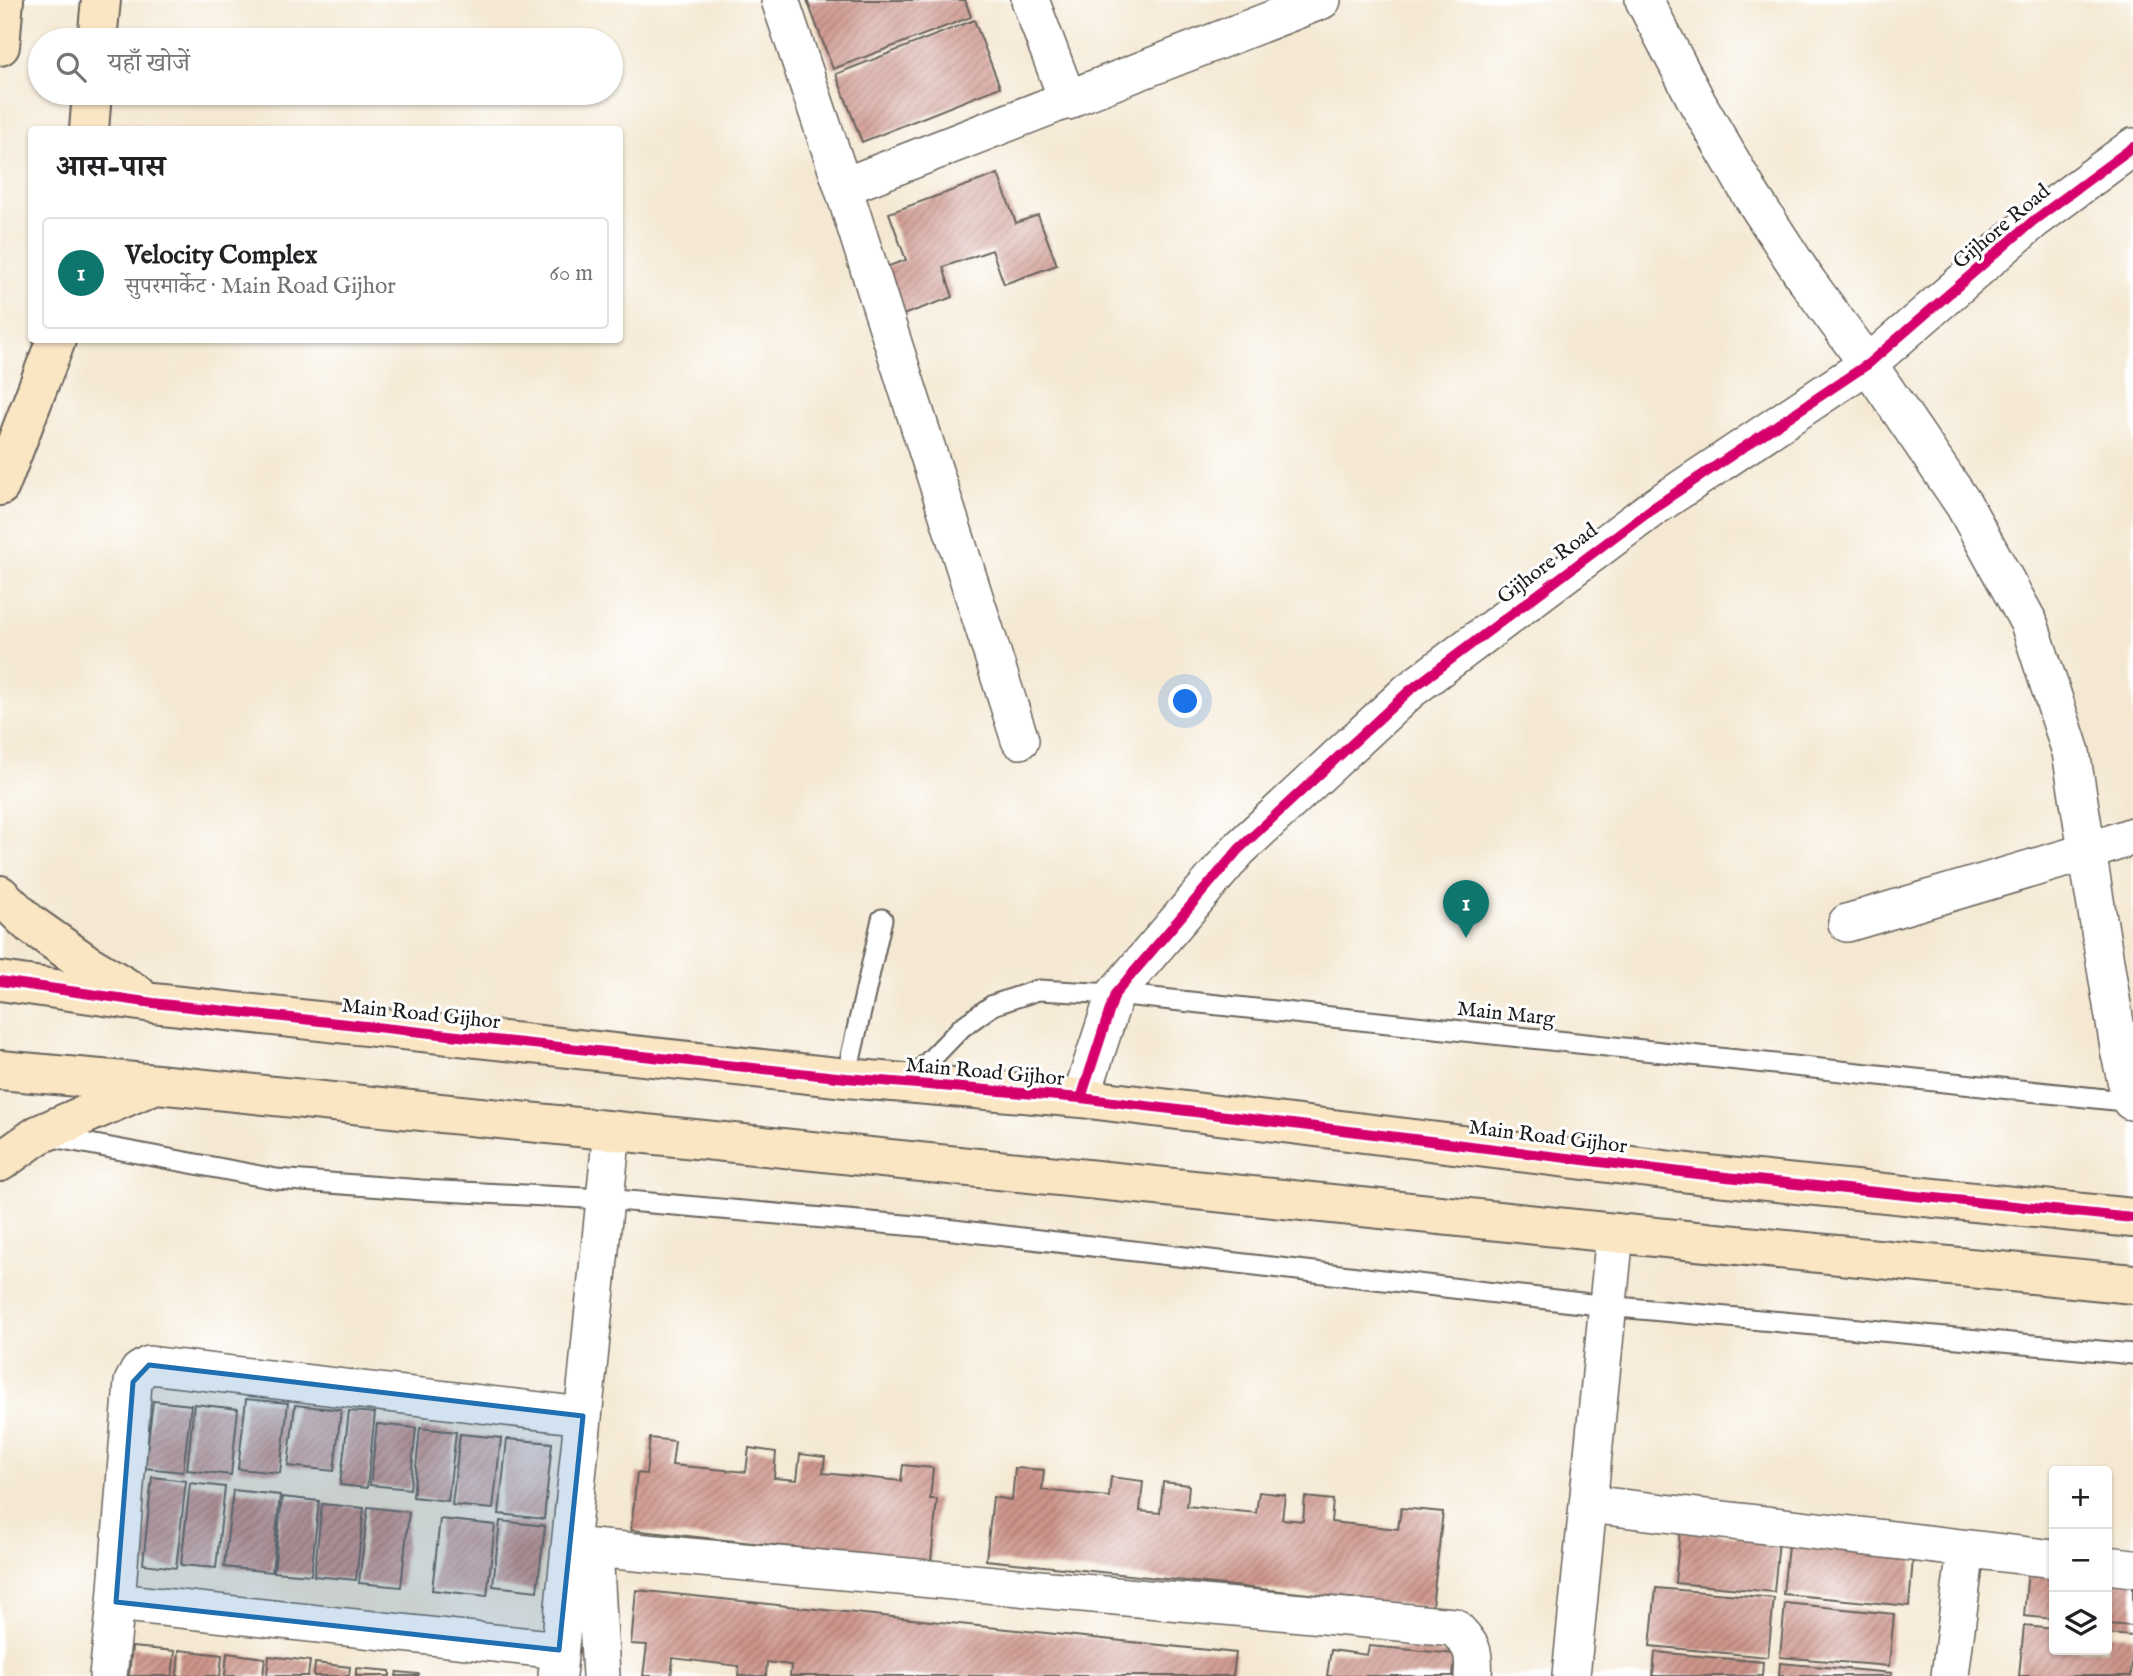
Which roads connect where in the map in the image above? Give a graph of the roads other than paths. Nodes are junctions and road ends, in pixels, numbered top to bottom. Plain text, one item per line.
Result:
1 (4, 0) edge
2 (101, 0) edge
3 (780, 0) edge
4 (1030, 0) edge
5 (1322, 0) edge
6 (1644, 0) edge
7 (98, 28) edge
8 (0, 46) edge
9 (1068, 101) junction
10 (91, 105) edge
11 (89, 126) edge
12 (2133, 147) edge
13 (843, 187) junction
14 (55, 343) edge
15 (1868, 364) junction
16 (0, 486) edge
17 (1020, 740) dead end
18 (2133, 836) edge
19 (2087, 852) junction
20 (0, 895) edge
21 (882, 919) dead end
22 (1847, 923) dead end
23 (0, 981) edge
24 (1115, 995) junction
25 (153, 1003) junction
26 (2127, 1051) edge
27 (0, 1070) edge
28 (846, 1078) junction
29 (157, 1084) junction
30 (908, 1084) junction
31 (1080, 1098) junction
32 (2132, 1101) edge
33 (612, 1130) junction
34 (38, 1135) junction
35 (0, 1162) edge
36 (605, 1199) junction
37 (2133, 1218) edge
38 (1615, 1233) junction
39 (2133, 1284) edge
40 (1607, 1306) junction
41 (2133, 1354) edge
42 (583, 1416) junction
43 (1588, 1504) junction
44 (582, 1547) junction
45 (1966, 1549) junction
46 (2049, 1558) edge
47 (2112, 1566) edge
48 (2133, 1568) edge
49 (116, 1602) junction
50 (558, 1663) edge
51 (107, 1676) edge
52 (601, 1676) edge
53 (1473, 1676) edge
54 (1572, 1676) edge
55 (1950, 1676) edge

1 - 8 street
2 - 7 street
3 - 13 street
4 - 9 street
5 - 9 street
6 - 15 street
9 - 13 street
10 - 11 street
12 - 15 street, Gijhore Road
13 - 17 street
14 - 16 street
15 - 19 street
15 - 24 street, Gijhore Road
18 - 19 street
19 - 22 street
19 - 26 street
20 - 25 street
21 - 28 lane
23 - 25 street, Main Road Gijhor
24 - 30 lane, Main Marg
24 - 31 street, Gijhore Road
24 - 32 lane, Main Marg
25 - 28 street, Main Road Gijhor
26 - 32 street
27 - 29 street
28 - 30 street, Main Road Gijhor
29 - 33 street
29 - 34 street
30 - 31 street, Main Road Gijhor
31 - 37 street, Main Road Gijhor
33 - 36 street
33 - 38 street
34 - 35 street
34 - 36 lane
36 - 40 lane
36 - 42 street
38 - 39 street
38 - 40 street
40 - 41 lane
40 - 43 street
42 - 44 street
42 - 49 street
43 - 45 street
43 - 54 street
44 - 50 street
44 - 52 street
44 - 53 street
45 - 46 street
45 - 55 street
47 - 48 street
49 - 50 street
49 - 51 street

